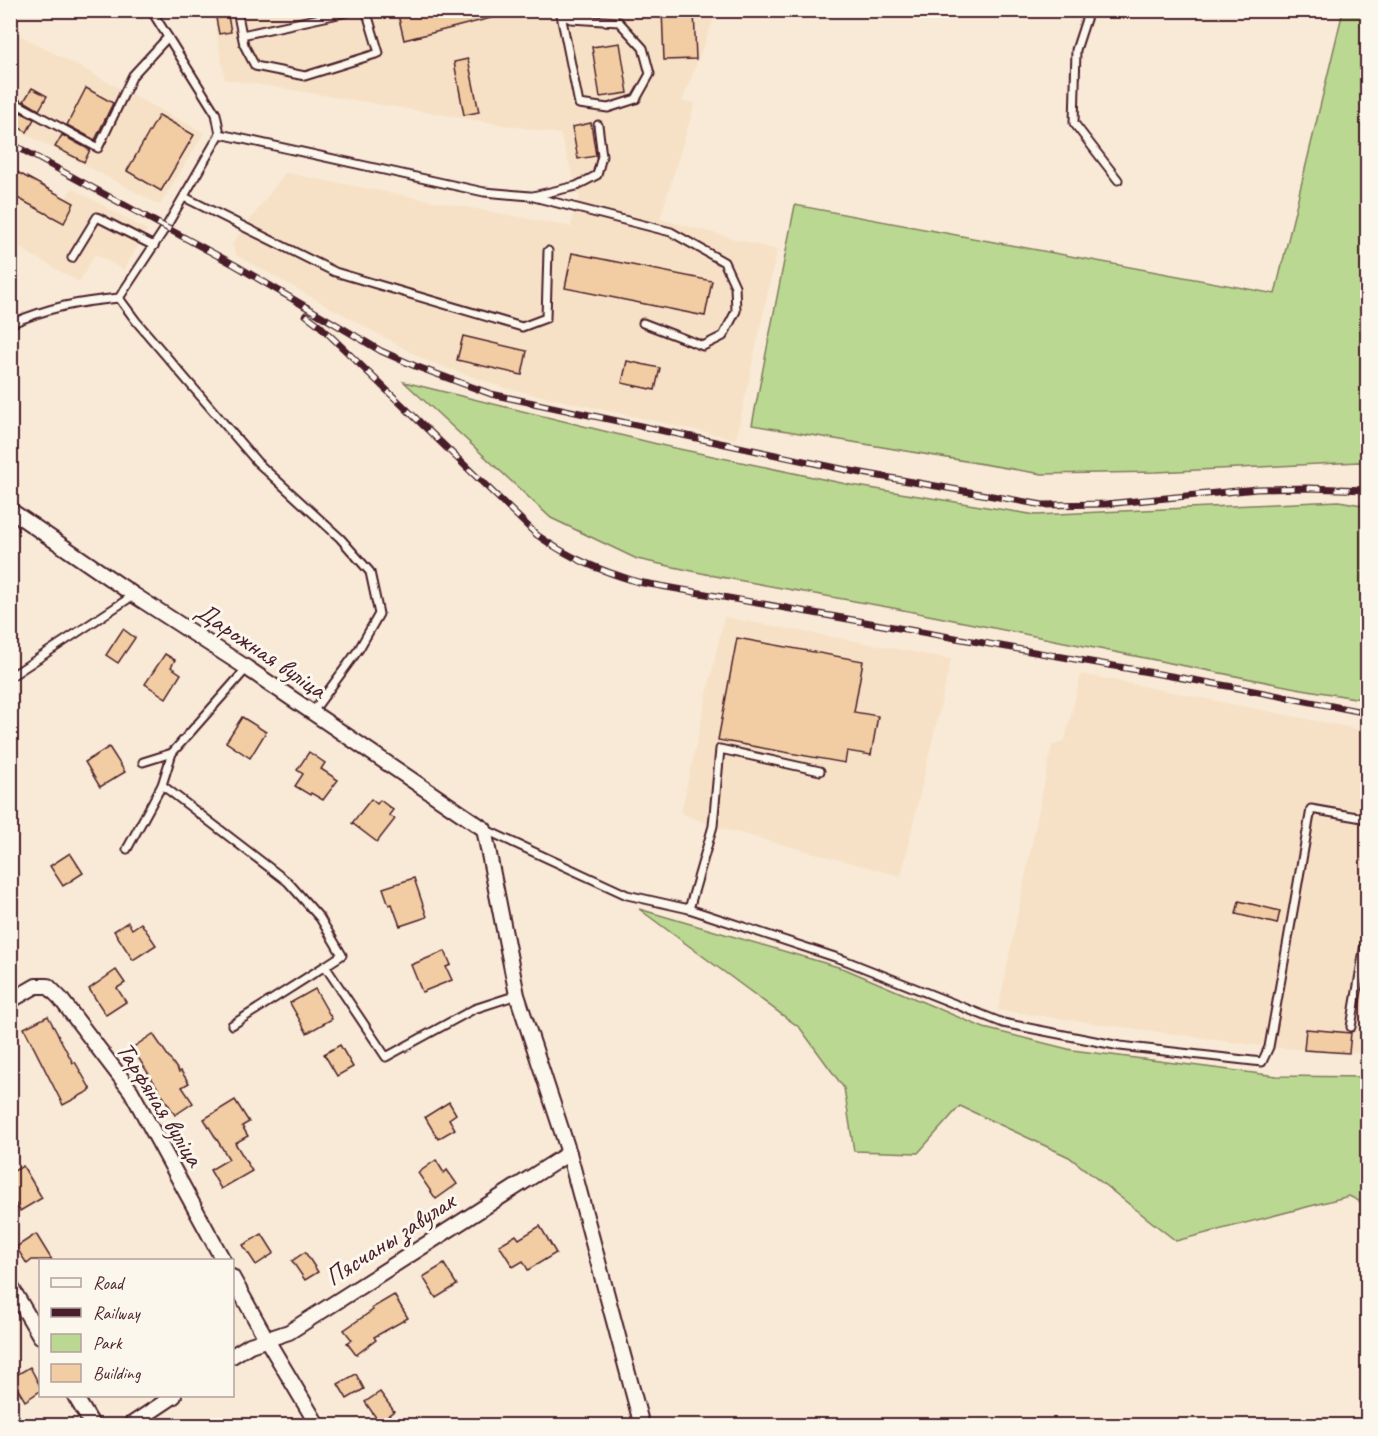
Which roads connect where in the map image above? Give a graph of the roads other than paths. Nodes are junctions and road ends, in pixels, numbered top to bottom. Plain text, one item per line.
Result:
1 (151, 10) edge
2 (237, 10) edge
3 (357, 10) edge
4 (366, 10) edge
5 (1089, 10) edge
6 (561, 13) edge
7 (242, 35) junction
8 (168, 37) junction
9 (10, 100) edge
10 (598, 125) dead end
11 (220, 134) junction
12 (1118, 180) dead end
13 (530, 196) junction
14 (184, 197) junction
15 (154, 246) junction
16 (548, 251) dead end
17 (72, 258) dead end
18 (119, 298) junction
19 (643, 323) dead end
20 (10, 324) edge
21 (10, 510) edge
22 (134, 595) junction
23 (247, 668) junction
24 (10, 677) edge
25 (312, 713) junction
26 (172, 753) junction
27 (143, 762) dead end
28 (820, 771) dead end
29 (162, 785) junction
30 (1368, 819) edge
31 (484, 829) junction
32 (127, 849) dead end
33 (689, 909) junction
34 (1368, 926) edge
35 (325, 966) junction
36 (517, 995) junction
37 (10, 1001) edge
38 (232, 1025) dead end
39 (1351, 1027) dead end
40 (569, 1153) junction
41 (222, 1259) edge
42 (234, 1281) edge
43 (10, 1285) edge
44 (39, 1334) edge
45 (267, 1340) junction
46 (234, 1355) edge
47 (76, 1397) edge
48 (171, 1397) edge
49 (93, 1425) edge
50 (129, 1425) edge
51 (318, 1425) edge
52 (642, 1425) edge

1 - 8 lane
2 - 7 lane
3 - 7 lane
4 - 7 lane
5 - 12 lane
6 - 6 lane
8 - 9 lane
8 - 11 lane
10 - 13 lane
11 - 13 lane
11 - 14 lane
13 - 19 lane
14 - 15 lane
14 - 16 lane
15 - 17 lane
15 - 18 lane
18 - 20 lane
18 - 25 lane
21 - 22 street, Дарожная вуліца
22 - 23 street, Дарожная вуліца
22 - 24 lane
23 - 25 street, Дарожная вуліца
23 - 26 lane
25 - 31 street, Дарожная вуліца
26 - 27 lane
26 - 29 lane
28 - 33 lane
29 - 32 lane
29 - 35 lane
30 - 33 lane
31 - 33 lane
31 - 36 street
34 - 39 lane
35 - 36 lane
35 - 38 lane
36 - 40 street
37 - 41 street, Тарфяная вуліца
40 - 45 street, Пясчаны завулак
40 - 52 street
42 - 45 street
43 - 44 street
45 - 46 street, Пясчаны завулак
45 - 51 street
47 - 49 street
48 - 50 street

